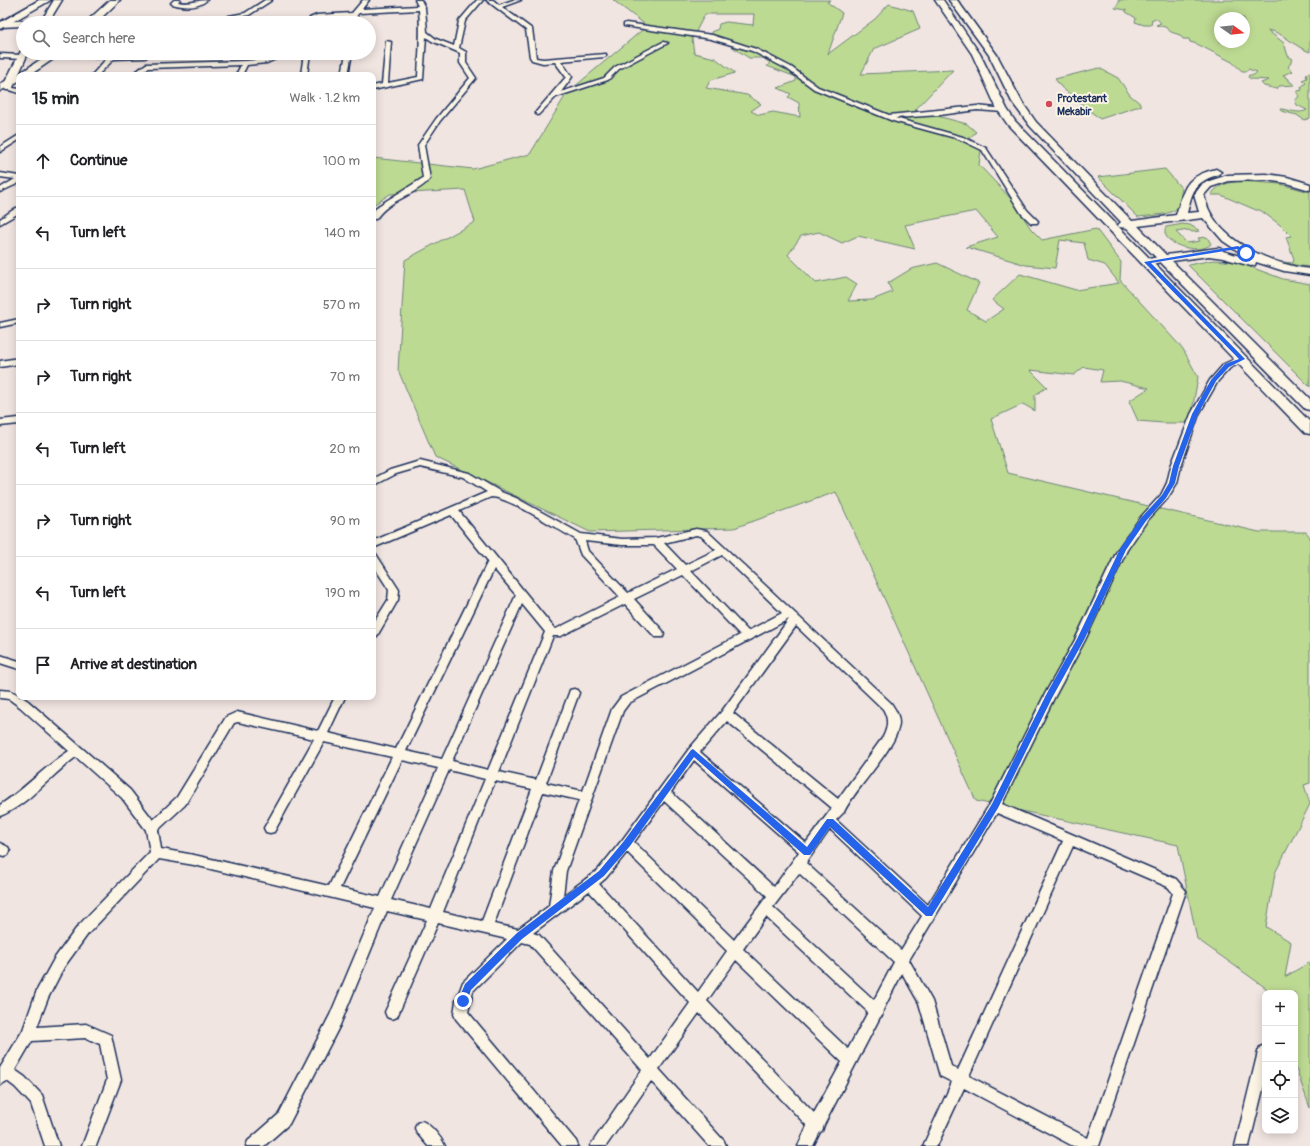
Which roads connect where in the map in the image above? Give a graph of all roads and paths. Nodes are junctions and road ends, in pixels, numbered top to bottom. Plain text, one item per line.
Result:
1 (27, 0) edge
2 (46, 0) edge
3 (58, 0) edge
4 (115, 0) edge
5 (123, 0) edge
6 (177, 0) edge
7 (204, 0) edge
8 (269, 0) edge
9 (366, 0) edge
10 (418, 0) edge
11 (480, 0) edge
12 (489, 0) edge
13 (518, 0) edge
14 (939, 0) edge
15 (953, 0) edge
16 (500, 6) junction
17 (422, 8) junction
18 (355, 13) junction
19 (48, 16) edge
20 (98, 16) edge
21 (106, 16) edge
22 (237, 16) edge
23 (326, 16) edge
24 (354, 16) edge
25 (1, 22) edge
26 (16, 23) edge
27 (626, 25) dead end
28 (424, 33) junction
29 (388, 42) dead end
30 (665, 43) dead end
31 (456, 49) junction
32 (16, 55) edge
33 (604, 55) dead end
34 (0, 56) edge
35 (21, 60) edge
36 (50, 60) edge
37 (52, 60) edge
38 (109, 60) edge
39 (145, 60) edge
40 (272, 60) edge
41 (305, 60) edge
42 (348, 60) edge
43 (557, 60) junction
44 (245, 63) junction
45 (146, 66) junction
46 (16, 72) edge
47 (28, 72) edge
48 (36, 72) edge
49 (97, 72) edge
50 (140, 72) edge
51 (240, 72) edge
52 (304, 72) edge
53 (346, 72) edge
54 (16, 73) edge
55 (11, 86) edge
56 (385, 86) junction
57 (376, 88) edge
58 (554, 96) junction
59 (1003, 110) junction
60 (538, 113) dead end
61 (886, 116) junction
62 (16, 139) edge
63 (0, 150) edge
64 (0, 175) edge
65 (16, 178) edge
66 (1310, 180) edge
67 (16, 181) edge
68 (1090, 183) junction
69 (1073, 185) junction
70 (1310, 187) edge
71 (16, 189) edge
72 (0, 190) edge
73 (1185, 204) junction
74 (16, 212) edge
75 (376, 212) edge
76 (1205, 214) junction
77 (1192, 216) junction
78 (1180, 218) junction
79 (0, 222) edge
80 (1034, 222) dead end
81 (1130, 224) junction
82 (1114, 226) junction
83 (1238, 248) junction
84 (1225, 250) junction
85 (1207, 252) junction
86 (1163, 258) junction
87 (1147, 262) junction
88 (1249, 262) junction
89 (1310, 272) edge
90 (1310, 282) edge
91 (16, 322) edge
92 (0, 325) edge
93 (1242, 359) junction
94 (16, 361) edge
95 (0, 364) edge
96 (1310, 406) edge
97 (16, 421) edge
98 (0, 423) edge
99 (1310, 430) edge
100 (376, 481) edge
101 (498, 494) junction
102 (454, 510) junction
103 (579, 537) junction
104 (656, 541) junction
105 (376, 544) edge
106 (722, 550) junction
107 (493, 561) junction
108 (376, 562) edge
109 (684, 570) junction
110 (521, 595) junction
111 (627, 598) junction
112 (792, 617) junction
113 (376, 629) edge
114 (550, 632) junction
115 (659, 634) dead end
116 (747, 636) junction
117 (0, 659) edge
118 (16, 664) edge
119 (574, 693) dead end
120 (0, 694) edge
121 (16, 699) edge
122 (18, 700) edge
123 (339, 700) edge
124 (726, 714) junction
125 (321, 737) junction
126 (77, 751) junction
127 (693, 752) junction
128 (398, 754) junction
129 (446, 765) junction
130 (492, 776) junction
131 (539, 786) junction
132 (664, 793) junction
133 (587, 797) junction
134 (995, 806) junction
135 (840, 808) junction
136 (1, 813) edge
137 (830, 822) junction
138 (152, 828) junction
139 (270, 828) dead end
140 (1070, 839) junction
141 (627, 843) junction
142 (156, 852) junction
143 (807, 852) junction
144 (798, 864) junction
145 (590, 883) junction
146 (332, 892) junction
147 (775, 896) junction
148 (383, 904) junction
149 (765, 908) junction
150 (556, 909) junction
151 (929, 914) junction
152 (435, 916) junction
153 (486, 928) junction
154 (520, 936) junction
155 (735, 950) junction
156 (902, 960) junction
157 (698, 1003) junction
158 (877, 1011) junction
159 (392, 1012) dead end
160 (28, 1034) junction
161 (850, 1060) junction
162 (1263, 1062) edge
163 (650, 1069) junction
164 (3, 1075) edge
165 (961, 1080) junction
166 (817, 1126) junction
167 (422, 1128) dead end
168 (52, 1146) edge
169 (89, 1146) edge
170 (253, 1146) edge
171 (438, 1146) edge
172 (571, 1146) edge
173 (597, 1146) edge
174 (719, 1146) edge
175 (806, 1146) edge
176 (930, 1146) edge
177 (1088, 1146) edge
178 (1092, 1146) edge
179 (1242, 1146) edge

1 - 25 main road
2 - 25 main road
3 - 19 main road
4 - 20 main road
5 - 21 main road
6 - 7 street
8 - 22 street
9 - 18 street
10 - 17 street
11 - 31 street
12 - 16 street
13 - 16 street
14 - 59 main road
15 - 68 main road
16 - 43 street
17 - 18 street
17 - 28 street
18 - 23 street
18 - 24 street
25 - 26 main road
27 - 61 street
28 - 31 street
28 - 56 street
29 - 56 street
30 - 58 street
31 - 75 street
32 - 34 street
33 - 43 street
35 - 46 main road
36 - 47 main road
37 - 48 main road
38 - 49 street
39 - 45 street
40 - 44 street
41 - 52 street
42 - 53 street
43 - 58 street
44 - 45 street
44 - 51 street
45 - 50 street
54 - 55 main road
56 - 57 street
58 - 60 street
59 - 61 street
59 - 69 main road
61 - 80 street
62 - 63 street
64 - 65 street
66 - 73 main road
67 - 72 street
68 - 69 main road
68 - 81 main road
69 - 82 main road
70 - 76 main road
71 - 72 street
73 - 77 main road
73 - 78 main road
74 - 79 street
76 - 77 main road
76 - 83 main road
77 - 78 main road
77 - 84 main road
78 - 81 main road
81 - 82 main road
81 - 86 main road
82 - 87 main road
83 - 84 main road
83 - 89 main road
84 - 85 main road
84 - 88 main road
85 - 86 main road
85 - 88 main road
86 - 87 street
86 - 96 main road
87 - 93 main road
88 - 90 main road
91 - 92 street
93 - 99 main road
93 - 134 street
94 - 95 street
97 - 98 street
100 - 101 street
101 - 102 street
101 - 103 street
102 - 105 street
102 - 107 street
103 - 104 street
103 - 111 street
104 - 106 street
104 - 109 street
106 - 109 street
106 - 112 street
107 - 110 street
107 - 128 street
108 - 113 street
109 - 111 street
109 - 116 street
110 - 114 street
110 - 129 street
111 - 114 street
111 - 115 street
112 - 116 street
112 - 124 street
112 - 135 street
114 - 130 street
116 - 133 street
117 - 118 street
119 - 131 street
120 - 121 street
122 - 126 street
123 - 125 street
124 - 127 street
124 - 135 street
125 - 128 street
125 - 138 street
125 - 139 street
126 - 136 street
126 - 138 street
127 - 132 street
127 - 143 street
128 - 129 street
128 - 146 street
129 - 130 street
129 - 148 street
130 - 131 street
130 - 152 street
131 - 133 street
131 - 153 street
132 - 141 street
132 - 147 street
133 - 150 street
134 - 140 street
134 - 151 street
135 - 137 street
137 - 143 street
137 - 151 street
138 - 142 street
140 - 165 street
140 - 178 street
141 - 145 street
141 - 155 street
142 - 146 street
142 - 160 street
143 - 144 street
144 - 147 street
144 - 156 street
145 - 150 street
145 - 157 street
146 - 148 street
147 - 149 street
148 - 152 street
148 - 170 street
149 - 155 street
149 - 158 street
150 - 154 street
151 - 156 street
152 - 153 street
152 - 159 street
153 - 154 street
154 - 163 street
154 - 172 street
155 - 157 street
155 - 161 street
156 - 158 street
156 - 165 street
157 - 163 street
157 - 166 street
158 - 161 street
160 - 164 street
160 - 169 street
161 - 166 street
162 - 179 street
163 - 173 street
163 - 174 street
164 - 168 street
165 - 176 street
165 - 177 street
166 - 175 street
167 - 171 street

